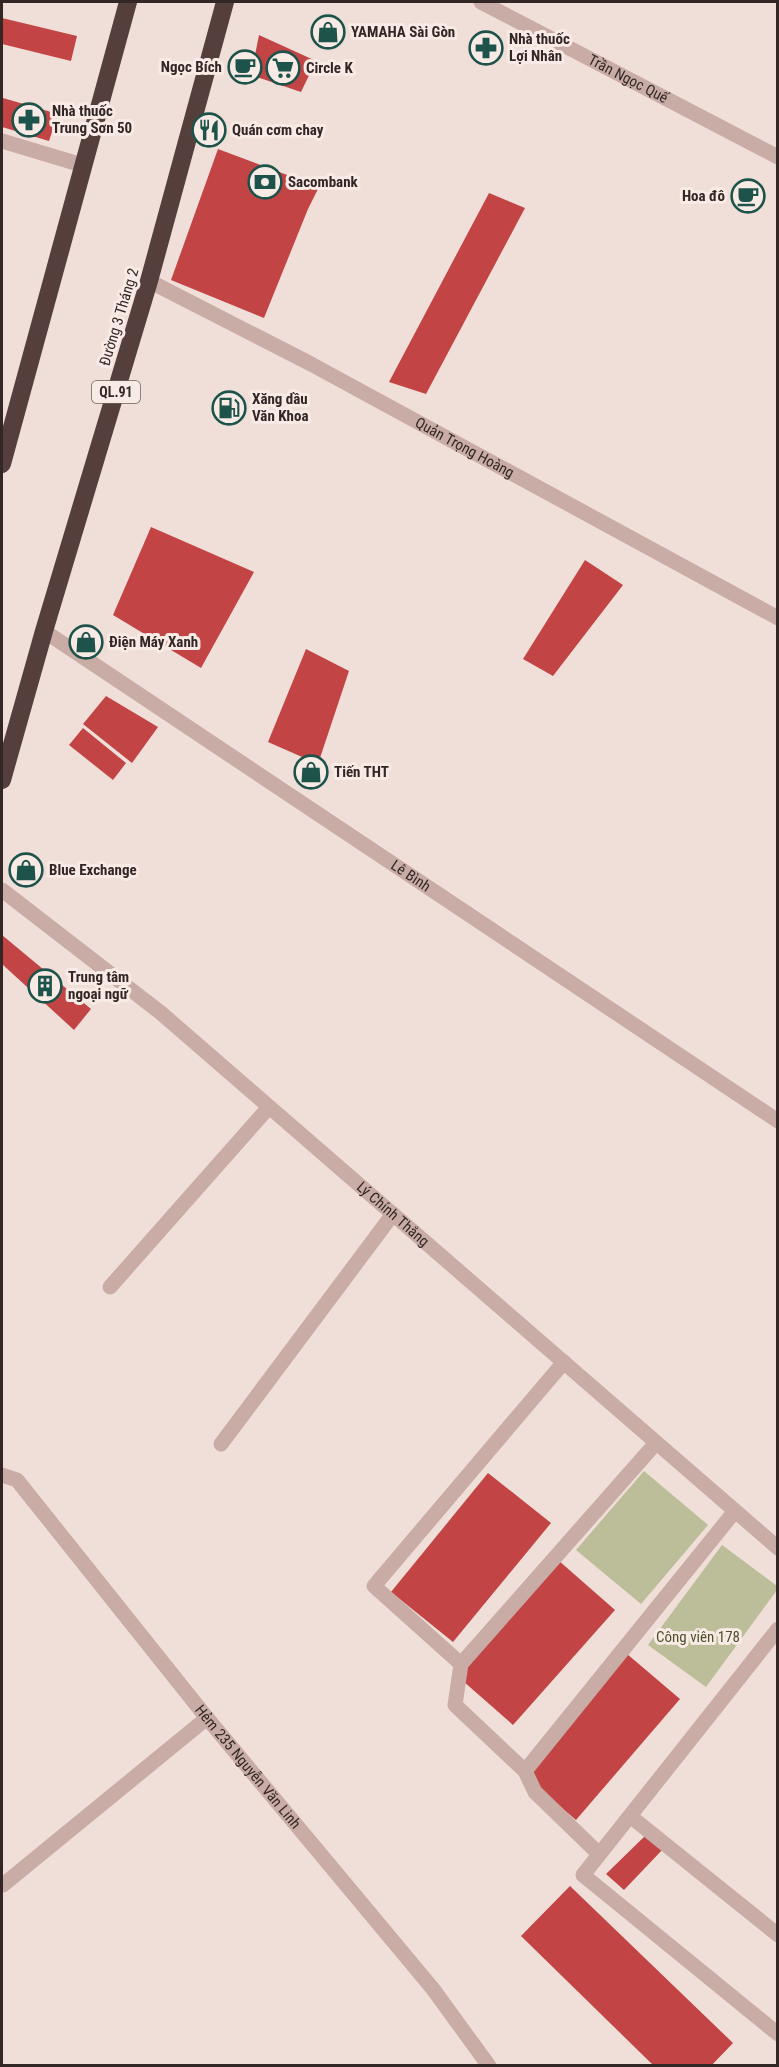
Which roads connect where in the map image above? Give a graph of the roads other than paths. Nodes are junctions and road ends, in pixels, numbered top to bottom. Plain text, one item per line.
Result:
1 (128, 2) edge
2 (225, 2) edge
3 (481, 2) edge
4 (2, 141) edge
5 (777, 157) edge
6 (82, 165) junction
7 (149, 281) junction
8 (2, 464) edge
9 (777, 618) edge
10 (44, 631) junction
11 (2, 780) edge
12 (2, 890) edge
13 (269, 1107) junction
14 (777, 1120) edge
15 (393, 1214) junction
16 (110, 1287) dead end
17 (564, 1362) junction
18 (656, 1443) junction
19 (221, 1444) dead end
20 (2, 1475) edge
21 (735, 1511) junction
22 (777, 1548) edge
23 (777, 1629) edge
24 (461, 1664) junction
25 (207, 1718) junction
26 (525, 1771) junction
27 (630, 1816) junction
28 (599, 1854) junction
29 (3, 1885) dead end
30 (777, 1935) edge
31 (777, 2034) edge
32 (489, 2066) edge

1 - 6 highway
2 - 7 highway, Đường 3 Tháng 2 / QL.91
3 - 5 street, Trần Ngọc Quế
4 - 6 street
6 - 8 highway
7 - 9 street, Quản Trọng Hoàng
7 - 10 highway, Đường 3 Tháng 2 / QL.91
10 - 11 highway, Đường 3 Tháng 2 / QL.91
10 - 14 street, Lê Bình
12 - 13 street, Lý Chính Thắng
13 - 15 street, Lý Chính Thắng
13 - 16 street
15 - 17 street, Lý Chính Thắng
15 - 19 street
17 - 18 street, Lý Chính Thắng
17 - 24 street
18 - 21 street, Lý Chính Thắng
18 - 24 street
20 - 25 street, Hẻm 235 Nguyễn Văn Linh
21 - 22 street, Lý Chính Thắng
21 - 26 street
23 - 27 street
24 - 26 street
25 - 29 street
25 - 32 street, Hẻm 235 Nguyễn Văn Linh
26 - 28 street
27 - 28 street
27 - 30 street
28 - 31 street

